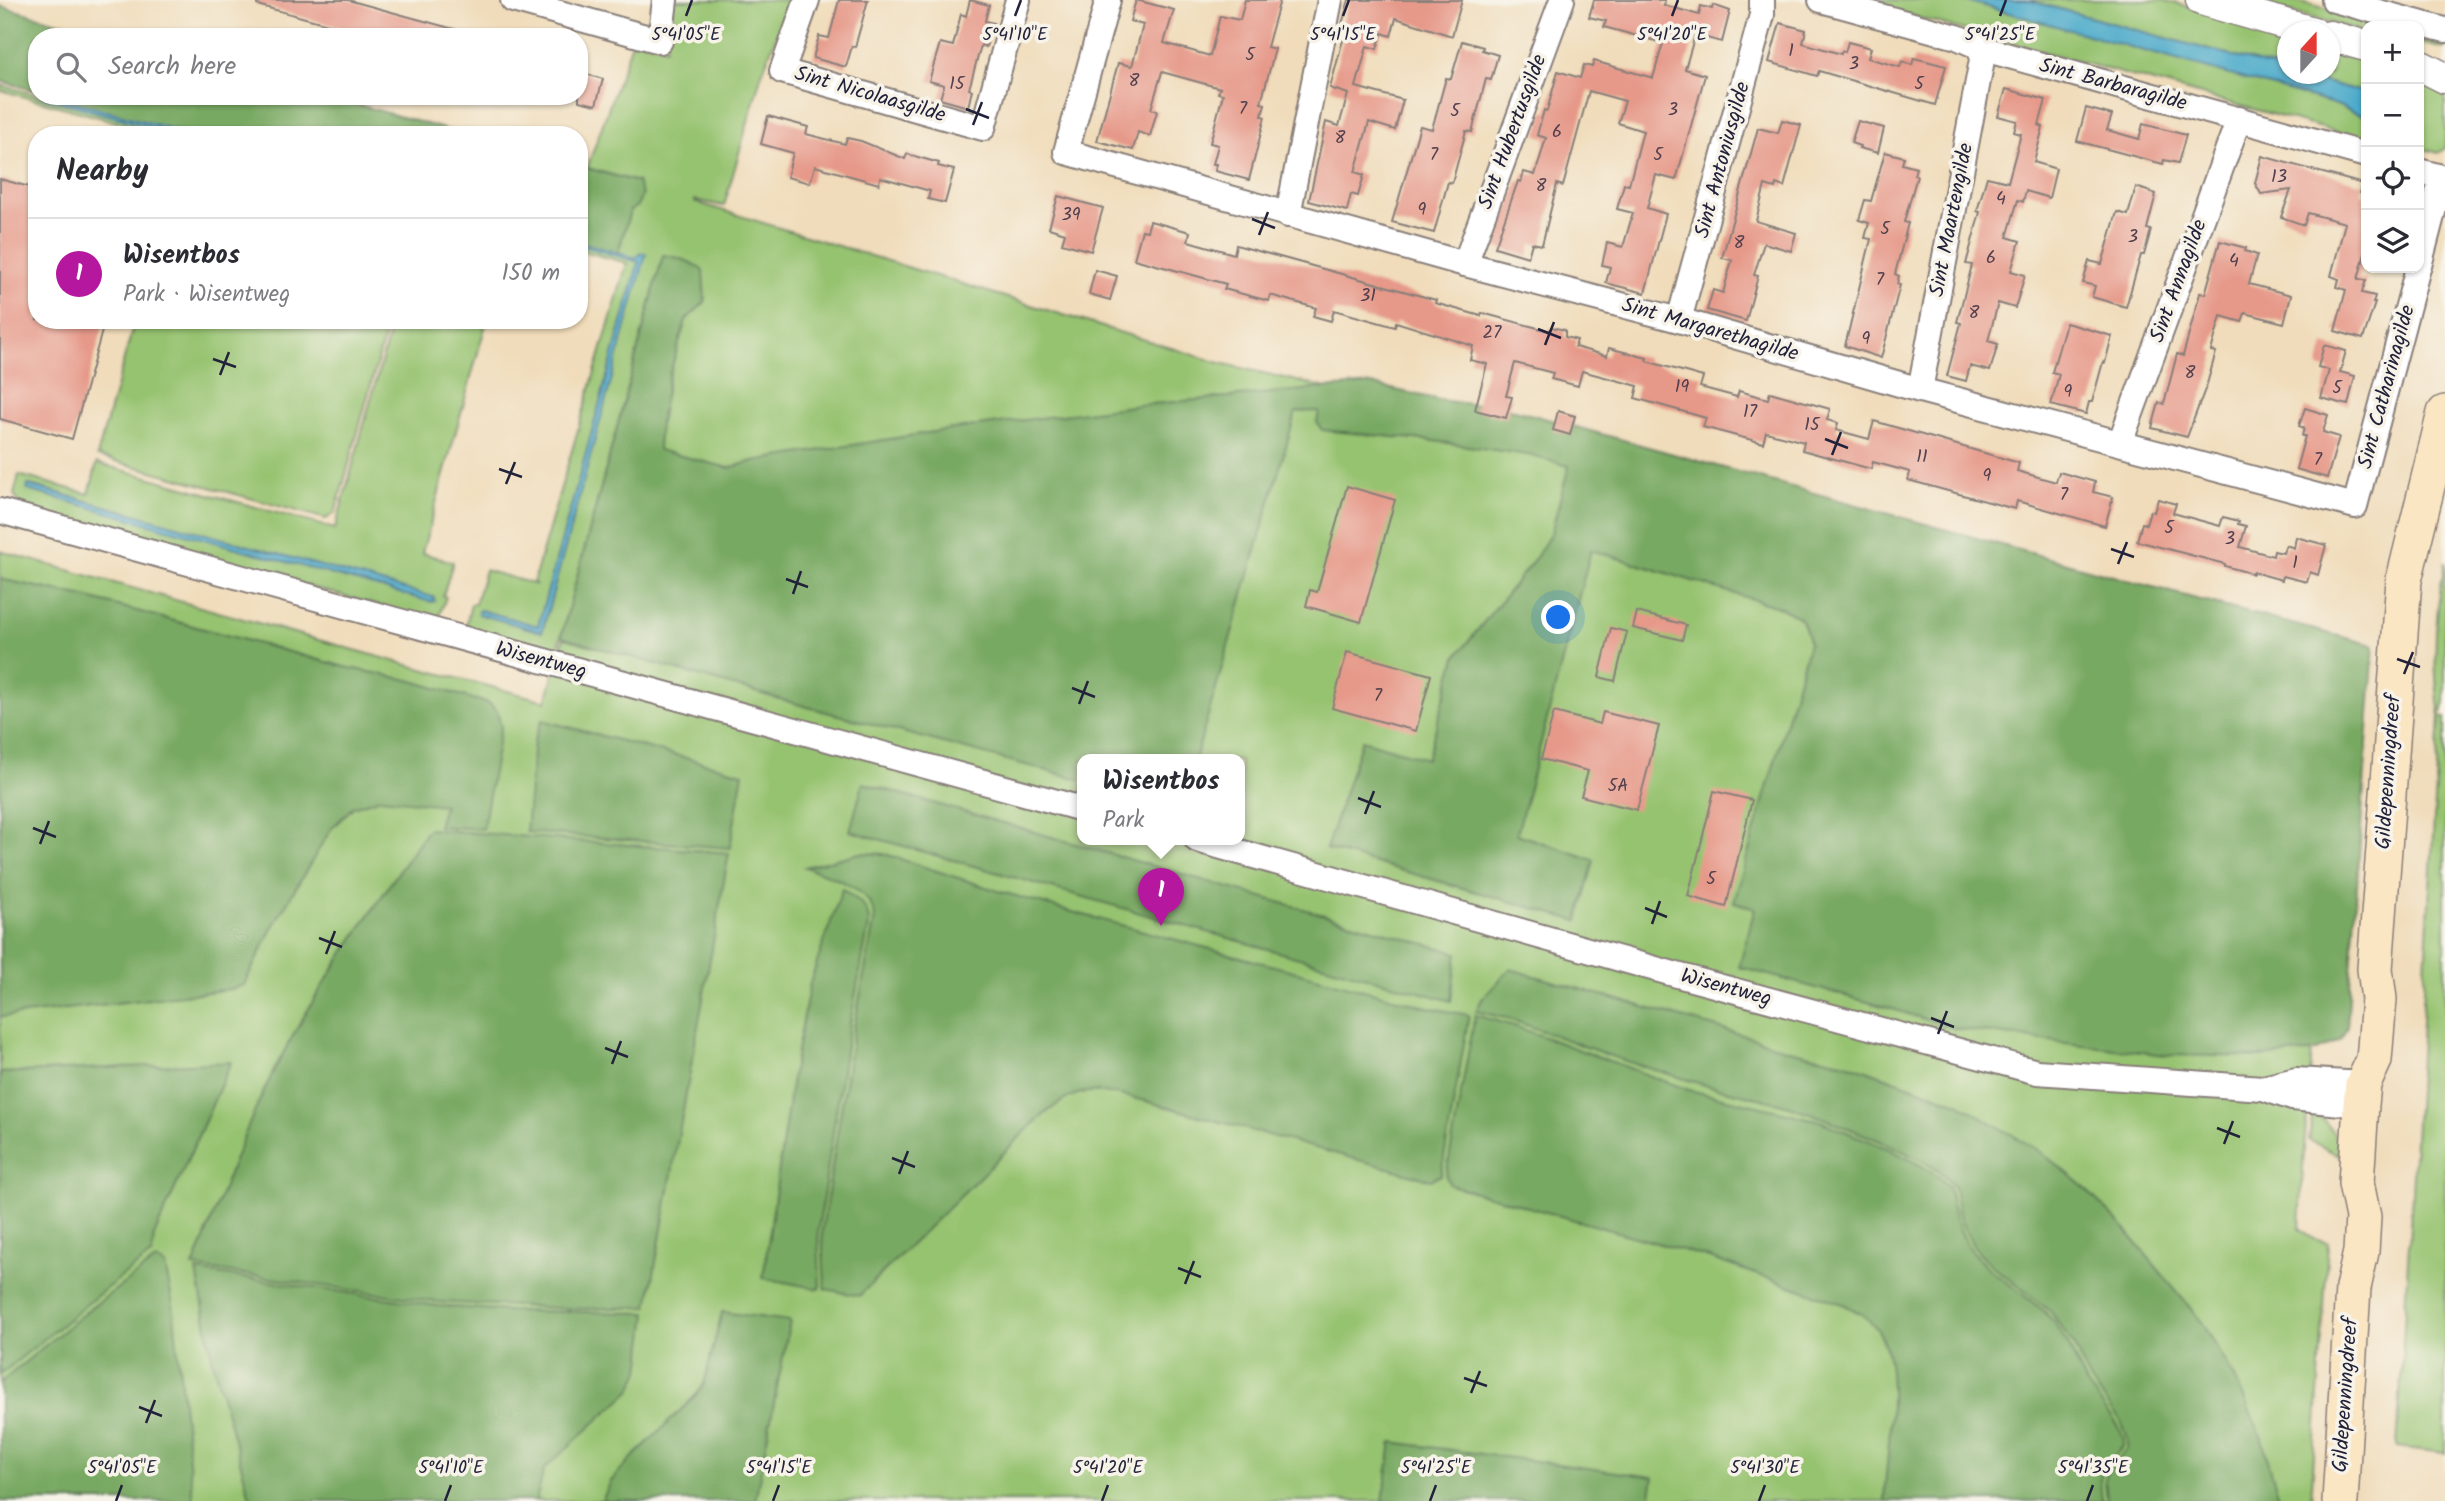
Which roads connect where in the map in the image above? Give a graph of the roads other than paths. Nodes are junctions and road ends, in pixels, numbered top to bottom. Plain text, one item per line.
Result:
1 (513, 0) edge
2 (665, 0) edge
3 (807, 0) edge
4 (1018, 0) edge
5 (1108, 0) edge
6 (1330, 0) edge
7 (1562, 0) edge
8 (1762, 0) edge
9 (1821, 0) edge
10 (2201, 0) edge
11 (2334, 0) edge
12 (2277, 22) edge
13 (2445, 30) edge
14 (2340, 39) edge
15 (2361, 46) edge
16 (1984, 49) junction
17 (2424, 56) edge
18 (2445, 56) edge
19 (2424, 68) edge
20 (2445, 78) edge
21 (2239, 119) junction
22 (2361, 155) edge
23 (2430, 174) edge
24 (1289, 215) junction
25 (2424, 220) edge
26 (1465, 264) junction
27 (2416, 273) edge
28 (1679, 320) junction
29 (1920, 390) junction
30 (2445, 413) edge
31 (2120, 443) junction
32 (2355, 506) joint
33 (0, 511) edge
34 (1077, 808) edge
35 (1215, 845) edge
36 (2362, 1095) junction
37 (2340, 1501) edge

1 - 2 street
3 - 4 street, Sint Nicolaasgilde
5 - 24 street, Sint Margarethagilde
6 - 24 street
7 - 26 street, Sint Hubertusgilde
8 - 28 street, Sint Antoniusgilde
9 - 16 street, Sint Barbaragilde
10 - 12 street
11 - 13 street
14 - 15 street
16 - 21 street, Sint Barbaragilde
16 - 29 street, Sint Maartengilde
17 - 18 street
19 - 20 street
21 - 22 street, Sint Barbaragilde
21 - 31 street, Sint Annagilde
23 - 25 street, Sint Catharinagilde
24 - 26 street, Sint Margarethagilde
26 - 28 street, Sint Margarethagilde
27 - 32 street, Sint Catharinagilde
28 - 29 street, Sint Margarethagilde
29 - 31 street, Sint Margarethagilde
30 - 36 main road, Gildepenningdreef
31 - 32 street, Sint Margarethagilde
33 - 34 street, Wisentweg
35 - 36 street, Wisentweg
36 - 37 main road, Gildepenningdreef

